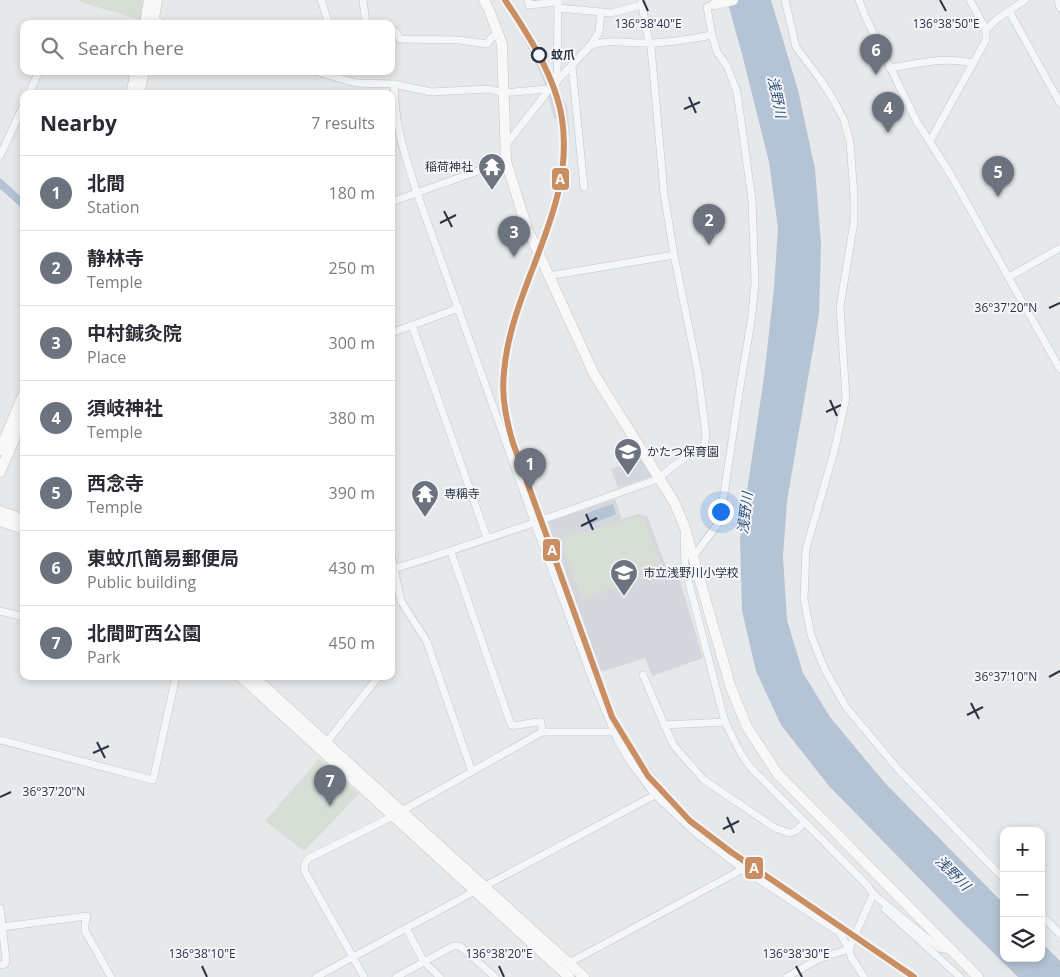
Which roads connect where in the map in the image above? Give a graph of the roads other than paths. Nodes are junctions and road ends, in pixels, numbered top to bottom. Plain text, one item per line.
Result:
1 (149, 0) edge
2 (157, 0) edge
3 (321, 0) edge
4 (363, 0) edge
5 (484, 0) edge
6 (528, 0) edge
7 (734, 0) edge
8 (785, 0) edge
9 (858, 0) edge
10 (970, 0) edge
11 (1025, 0) edge
12 (1058, 0) edge
13 (642, 2) edge
14 (558, 3) edge
15 (716, 4) joint
16 (1060, 8) edge
17 (1009, 11) junction
18 (602, 12) junction
19 (150, 20) edge
20 (150, 20) edge
21 (328, 20) edge
22 (366, 20) edge
23 (986, 30) junction
24 (395, 31) edge
25 (499, 33) junction
26 (712, 35) junction
27 (648, 44) junction
28 (590, 46) junction
29 (973, 63) junction
30 (572, 66) junction
31 (890, 68) junction
32 (37, 75) edge
33 (135, 75) edge
34 (143, 75) edge
35 (336, 75) edge
36 (394, 84) junction
37 (554, 84) junction
38 (31, 90) edge
39 (132, 90) edge
40 (140, 90) edge
41 (394, 90) edge
42 (502, 93) junction
43 (1060, 103) edge
44 (20, 113) edge
45 (395, 116) edge
46 (930, 141) junction
47 (505, 146) junction
48 (0, 156) edge
49 (506, 161) junction
50 (584, 187) dead end
51 (417, 193) junction
52 (395, 201) edge
53 (1060, 248) edge
54 (674, 255) junction
55 (548, 276) junction
56 (1009, 277) junction
57 (459, 308) junction
58 (412, 325) junction
59 (395, 331) edge
60 (1060, 369) edge
61 (20, 403) edge
62 (20, 420) edge
63 (9, 431) edge
64 (0, 450) edge
65 (0, 472) edge
66 (658, 479) junction
67 (0, 511) edge
68 (20, 518) edge
69 (0, 521) edge
70 (535, 524) junction
71 (684, 525) junction
72 (20, 528) edge
73 (487, 538) junction
74 (450, 552) junction
75 (693, 557) junction
76 (395, 568) edge
77 (395, 577) edge
78 (0, 611) edge
79 (20, 616) edge
80 (643, 675) dead end
81 (175, 680) edge
82 (245, 680) edge
83 (257, 680) edge
84 (376, 680) edge
85 (725, 722) junction
86 (664, 724) junction
87 (542, 732) junction
88 (614, 732) junction
89 (0, 740) edge
90 (326, 743) junction
91 (472, 772) junction
92 (655, 794) junction
93 (398, 814) junction
94 (804, 823) junction
95 (742, 868) junction
96 (1000, 875) edge
97 (480, 889) junction
98 (872, 895) junction
99 (0, 908) edge
100 (1043, 917) edge
101 (2, 927) junction
102 (406, 928) junction
103 (1060, 934) edge
104 (849, 949) junction
105 (950, 950) junction
106 (353, 957) junction
107 (424, 962) junction
108 (569, 963) junction
109 (0, 964) edge
110 (564, 976) edge
111 (110, 977) edge
112 (316, 977) edge
113 (364, 977) edge
114 (396, 977) edge
115 (440, 977) edge
116 (495, 977) edge
117 (584, 977) edge
118 (787, 977) edge
119 (864, 977) edge
120 (960, 977) edge
121 (978, 977) edge

1 - 19 street
2 - 20 street
3 - 21 street
4 - 22 street
5 - 25 street
6 - 14 street
7 - 15 street
8 - 96 street
9 - 31 street
10 - 23 street
11 - 17 street
12 - 16 street
13 - 18 street
13 - 27 street
14 - 18 street
14 - 37 street
15 - 26 street
17 - 23 street
17 - 43 street
18 - 28 street
23 - 29 street
24 - 25 street
25 - 42 street
26 - 27 street
26 - 75 street
27 - 28 street
27 - 54 street
28 - 30 street
29 - 31 street
29 - 46 street
30 - 37 street
30 - 50 street
31 - 46 street
32 - 38 street
33 - 39 street
34 - 40 street
35 - 36 street
36 - 41 street
36 - 42 street
37 - 42 street
37 - 47 street
42 - 47 street
44 - 48 street
45 - 51 street
46 - 56 street
47 - 49 street
49 - 51 street
49 - 55 street
51 - 52 street
51 - 57 street
53 - 56 street
54 - 55 street
54 - 66 street
55 - 66 street
56 - 60 street
57 - 58 street
57 - 70 street
58 - 59 street
58 - 73 street
61 - 63 street
62 - 63 street
63 - 64 street
63 - 65 street
66 - 70 street
66 - 71 street
67 - 68 street
69 - 72 street
70 - 73 street
70 - 88 street
71 - 75 street
71 - 85 street
73 - 74 street
74 - 76 street
74 - 87 street
75 - 105 street
77 - 91 street
78 - 79 street
80 - 86 street
81 - 89 street
82 - 93 street
83 - 90 street
84 - 90 street
85 - 86 street
85 - 94 street
86 - 94 street
87 - 88 street
87 - 91 street
88 - 92 street
90 - 93 street
91 - 93 street
92 - 95 street
92 - 97 street
93 - 97 street
93 - 106 street
94 - 98 street
95 - 104 street
95 - 108 street
97 - 102 street
97 - 108 street
97 - 110 street
98 - 104 street
98 - 105 street
98 - 120 street
99 - 101 street
100 - 103 street
101 - 109 street
101 - 111 street
102 - 106 street
102 - 107 street
104 - 118 street
104 - 119 street
105 - 121 street
106 - 112 street
106 - 113 street
107 - 114 street
107 - 115 street
107 - 116 street
108 - 117 street

